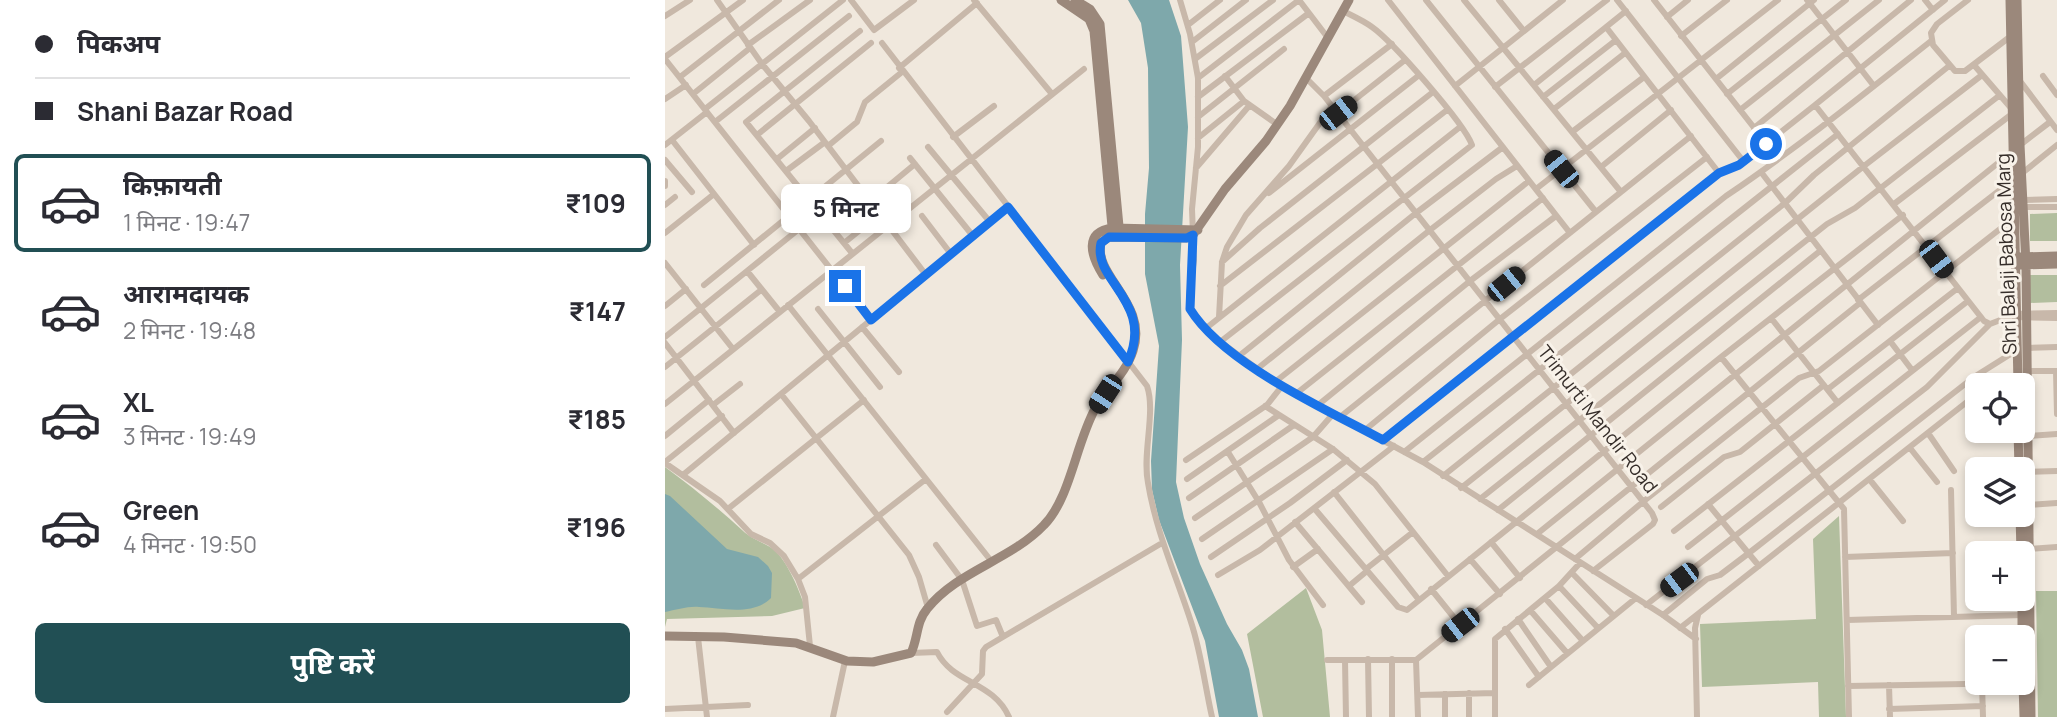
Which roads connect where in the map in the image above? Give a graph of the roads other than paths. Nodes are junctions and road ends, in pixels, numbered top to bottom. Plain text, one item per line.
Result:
1 (674, 0) edge
2 (690, 0) edge
3 (717, 0) edge
4 (743, 0) edge
5 (779, 0) edge
6 (810, 0) edge
7 (843, 0) edge
8 (851, 0) edge
9 (913, 0) edge
10 (1062, 0) edge
11 (1075, 0) edge
12 (1220, 0) edge
13 (1246, 0) edge
14 (1273, 0) edge
15 (1299, 0) edge
16 (1310, 0) edge
17 (1349, 0) edge
18 (1388, 0) edge
19 (1426, 0) edge
20 (1464, 0) edge
21 (1499, 0) edge
22 (1547, 0) edge
23 (1563, 0) edge
24 (1607, 0) edge
25 (1617, 0) edge
26 (1654, 0) edge
27 (1688, 0) edge
28 (1727, 0) edge
29 (1778, 0) edge
30 (1846, 0) edge
31 (1879, 0) edge
32 (1911, 0) edge
33 (1925, 0) edge
34 (1945, 0) edge
35 (1968, 0) edge
36 (2010, 0) edge
37 (2017, 0) edge
38 (1183, 1) edge
39 (1810, 1) edge
40 (976, 2) edge
41 (679, 7) junction
42 (1553, 8) junction
43 (1933, 10) junction
44 (1308, 11) junction
45 (1343, 11) junction
46 (1626, 11) junction
47 (726, 13) junction
48 (665, 16) edge
49 (849, 16) dead end
50 (1667, 17) junction
51 (1822, 19) junction
52 (1188, 25) junction
53 (1606, 27) junction
54 (738, 31) junction
55 (860, 31) dead end
56 (1524, 31) junction
57 (1834, 35) junction
58 (1681, 36) junction
59 (2011, 36) junction
60 (1328, 38) junction
61 (1616, 40) junction
62 (1931, 41) junction
63 (1192, 42) junction
64 (871, 43) dead end
65 (882, 44) dead end
66 (1392, 44) junction
67 (749, 46) junction
68 (1503, 48) junction
69 (1284, 49) dead end
70 (1848, 52) junction
71 (1625, 53) junction
72 (665, 58) edge
73 (1195, 59) junction
74 (1405, 60) junction
75 (1702, 61) junction
76 (762, 64) junction
77 (1974, 65) junction
78 (1479, 66) junction
79 (1949, 66) junction
80 (1520, 68) junction
81 (1860, 68) junction
82 (1084, 69) dead end
83 (901, 70) junction
84 (1982, 75) junction
85 (1225, 76) junction
86 (1418, 76) junction
87 (2042, 76) dead end
88 (680, 77) junction
89 (773, 77) junction
90 (1644, 77) junction
91 (1198, 78) junction
92 (1306, 78) junction
93 (1678, 78) junction
94 (1716, 79) junction
95 (2019, 80) junction
96 (686, 85) junction
97 (1534, 85) junction
98 (1455, 86) junction
99 (1874, 86) junction
100 (1495, 87) junction
101 (1234, 89) junction
102 (784, 90) junction
103 (1433, 92) junction
104 (693, 94) junction
105 (1052, 94) junction
106 (1658, 94) junction
107 (1727, 94) junction
108 (2057, 95) edge
109 (1324, 96) junction
110 (2000, 96) junction
111 (1198, 97) junction
112 (1543, 97) junction
113 (665, 99) edge
114 (795, 103) junction
115 (1247, 103) junction
116 (1815, 105) junction
117 (994, 106) dead end
118 (1332, 106) junction
119 (1554, 109) junction
120 (1447, 110) junction
121 (1671, 110) junction
122 (1740, 110) junction
123 (706, 111) junction
124 (2013, 112) junction
125 (1338, 113) junction
126 (1198, 117) junction
127 (1828, 121) junction
128 (715, 122) junction
129 (2050, 122) junction
130 (1277, 125) junction
131 (1460, 127) junction
132 (815, 128) junction
133 (1754, 128) junction
134 (1351, 130) junction
135 (2057, 130) edge
136 (1572, 132) junction
137 (1838, 134) junction
138 (757, 135) junction
139 (1691, 136) junction
140 (953, 137) junction
141 (1198, 138) junction
142 (672, 140) junction
143 (881, 141) dead end
144 (827, 144) junction
145 (1766, 144) junction
146 (665, 145) edge
147 (2057, 145) edge
148 (928, 147) dead end
149 (1364, 147) junction
150 (1503, 147) junction
151 (1848, 147) junction
152 (2017, 148) junction
153 (1587, 150) junction
154 (1707, 157) junction
155 (776, 159) junction
156 (970, 159) junction
157 (665, 160) edge
158 (1744, 162) junction
159 (1377, 163) junction
160 (1517, 166) junction
161 (1864, 166) junction
162 (1601, 167) junction
163 (1196, 169) junction
164 (1561, 169) junction
165 (846, 170) junction
166 (786, 172) junction
167 (1761, 172) junction
168 (1719, 173) junction
169 (950, 174) junction
170 (2017, 176) junction
171 (1391, 181) junction
172 (1529, 181) junction
173 (1772, 186) junction
174 (860, 188) junction
175 (934, 188) junction
176 (1881, 188) junction
177 (1536, 189) junction
178 (692, 192) dead end
179 (1621, 192) junction
180 (714, 194) junction
181 (675, 197) dead end
182 (1405, 198) junction
183 (1543, 198) junction
184 (2057, 199) edge
185 (810, 201) junction
186 (870, 201) junction
187 (1785, 203) junction
188 (1255, 204) junction
189 (1894, 204) junction
190 (2023, 204) junction
191 (665, 205) edge
192 (1008, 207) junction
193 (2057, 207) edge
194 (1595, 212) junction
195 (1416, 213) junction
196 (880, 214) junction
197 (1903, 215) junction
198 (922, 216) dead end
199 (1556, 216) junction
200 (790, 217) junction
201 (823, 217) junction
202 (2014, 218) junction
203 (1798, 219) junction
204 (990, 222) junction
205 (888, 225) junction
206 (799, 229) junction
207 (1914, 229) junction
208 (1430, 230) junction
209 (834, 231) junction
210 (1116, 232) junction
211 (665, 233) edge
212 (1192, 233) junction
213 (1570, 233) junction
214 (973, 236) junction
215 (1811, 237) junction
216 (844, 243) junction
217 (754, 246) junction
218 (1927, 246) junction
219 (1444, 248) junction
220 (1820, 251) junction
221 (852, 253) junction
222 (951, 254) junction
223 (2057, 256) edge
224 (2020, 261) junction
225 (1221, 262) junction
226 (665, 263) edge
227 (2057, 264) edge
228 (1457, 265) junction
229 (832, 270) junction
230 (1835, 270) junction
231 (747, 271) junction
232 (1946, 271) junction
233 (926, 275) junction
234 (1470, 281) junction
235 (704, 285) dead end
236 (1846, 285) junction
237 (1220, 286) junction
238 (1958, 288) junction
239 (686, 289) junction
240 (761, 290) junction
241 (1485, 300) junction
242 (1968, 300) junction
243 (1859, 301) junction
244 (789, 305) junction
245 (665, 306) edge
246 (701, 308) junction
247 (818, 309) dead end
248 (780, 312) junction
249 (2057, 315) edge
250 (2020, 316) junction
251 (1219, 317) junction
252 (1981, 317) junction
253 (1771, 318) junction
254 (1500, 319) junction
255 (871, 320) junction
256 (1990, 324) junction
257 (1878, 326) junction
258 (716, 327) junction
259 (862, 327) junction
260 (1205, 329) junction
261 (1783, 335) junction
262 (1513, 336) junction
263 (665, 337) edge
264 (1890, 341) junction
265 (844, 342) junction
266 (1220, 342) junction
267 (665, 343) edge
268 (2057, 347) edge
269 (733, 349) junction
270 (2022, 349) junction
271 (1527, 353) junction
272 (1798, 353) junction
273 (1900, 354) junction
274 (828, 355) junction
275 (1239, 356) junction
276 (1721, 357) junction
277 (677, 358) junction
278 (1128, 362) junction
279 (665, 368) edge
280 (1257, 369) junction
281 (1541, 370) junction
282 (1912, 370) junction
283 (2027, 371) joint
284 (2057, 371) edge
285 (899, 372) dead end
286 (1815, 373) junction
287 (2019, 373) edge
288 (1735, 374) junction
289 (694, 380) junction
290 (1275, 382) junction
291 (740, 384) dead end
292 (1282, 386) junction
293 (880, 387) dead end
294 (1826, 387) junction
295 (1554, 388) junction
296 (1749, 391) junction
297 (1297, 393) junction
298 (781, 394) junction
299 (864, 400) junction
300 (711, 403) junction
301 (1838, 403) junction
302 (665, 404) edge
303 (1567, 404) junction
304 (1965, 404) edge
305 (1318, 405) junction
306 (1265, 406) junction
307 (1763, 407) junction
308 (2057, 414) edge
309 (1279, 415) junction
310 (1337, 415) junction
311 (722, 416) junction
312 (1580, 420) junction
313 (1776, 424) junction
314 (1294, 425) junction
315 (1365, 430) junction
316 (734, 433) junction
317 (1928, 433) junction
318 (1591, 434) junction
319 (2057, 434) edge
320 (665, 436) edge
321 (2035, 436) edge
322 (815, 437) junction
323 (1313, 437) junction
324 (1383, 440) junction
325 (1790, 442) junction
326 (1394, 446) junction
327 (1910, 448) junction
328 (1333, 449) junction
329 (1604, 450) junction
330 (1228, 452) junction
331 (1404, 452) junction
332 (1803, 458) junction
333 (1186, 460) dead end
334 (1347, 460) junction
335 (1423, 462) junction
336 (665, 463) edge
337 (1236, 465) junction
338 (1618, 469) junction
339 (2035, 470) edge
340 (1954, 471) dead end
341 (2057, 471) edge
342 (1359, 472) junction
343 (684, 474) junction
344 (1817, 474) junction
345 (1443, 475) junction
346 (926, 479) junction
347 (1187, 479) dead end
348 (1870, 480) junction
349 (1937, 482) dead end
350 (1248, 484) junction
351 (1631, 485) junction
352 (1461, 488) junction
353 (1951, 490) dead end
354 (1830, 491) junction
355 (1334, 492) junction
356 (1189, 498) dead end
357 (1480, 499) junction
358 (1644, 501) junction
359 (1259, 502) junction
360 (1840, 503) junction
361 (2057, 503) edge
362 (1708, 504) junction
363 (2035, 505) edge
364 (1661, 507) dead end
365 (729, 508) junction
366 (1314, 508) junction
367 (1498, 510) junction
368 (879, 516) junction
369 (1195, 518) dead end
370 (1268, 519) junction
371 (1722, 520) junction
372 (1903, 521) dead end
373 (1295, 522) junction
374 (1517, 522) junction
375 (1674, 531) dead end
376 (1413, 532) junction
377 (1537, 534) junction
378 (1277, 537) junction
379 (1735, 537) junction
380 (1202, 539) dead end
381 (1491, 542) junction
382 (1162, 543) junction
383 (936, 545) dead end
384 (1688, 547) dead end
385 (2057, 547) edge
386 (1555, 548) junction
387 (1318, 549) junction
388 (2035, 549) edge
389 (1749, 553) junction
390 (1953, 553) junction
391 (1384, 554) junction
392 (1211, 557) dead end
393 (1845, 557) junction
394 (1470, 559) junction
395 (1577, 561) junction
396 (992, 562) junction
397 (1759, 565) junction
398 (1293, 567) junction
399 (1367, 570) junction
400 (1593, 571) junction
401 (1572, 573) junction
402 (1218, 575) dead end
403 (1448, 576) junction
404 (1520, 578) junction
405 (798, 579) junction
406 (961, 580) junction
407 (1349, 586) junction
408 (1559, 586) junction
409 (1431, 589) junction
410 (1500, 594) junction
411 (1636, 597) junction
412 (1545, 598) junction
413 (1419, 600) junction
414 (1362, 602) dead end
415 (1323, 605) dead end
416 (1646, 605) junction
417 (928, 608) junction
418 (1529, 610) junction
419 (2022, 611) edge
420 (1613, 615) junction
421 (1663, 615) junction
422 (1698, 615) junction
423 (2022, 615) junction
424 (1954, 616) junction
425 (1518, 619) junction
426 (1847, 620) junction
427 (1460, 625) junction
428 (2022, 625) edge
429 (1598, 628) junction
430 (1681, 628) junction
431 (1506, 629) junction
432 (665, 635) edge
433 (698, 637) junction
434 (1003, 637) junction
435 (1696, 639) junction
436 (1583, 640) junction
437 (810, 646) junction
438 (911, 653) junction
439 (1567, 653) junction
440 (1368, 659) junction
441 (1392, 659) junction
442 (1327, 660) dead end
443 (1345, 660) junction
444 (1416, 660) junction
445 (845, 661) junction
446 (1551, 667) junction
447 (1539, 677) junction
448 (974, 683) junction
449 (1965, 684) edge
450 (1529, 685) dead end
451 (1889, 685) junction
452 (1848, 686) junction
453 (1495, 693) junction
454 (1445, 694) junction
455 (1469, 694) junction
456 (1418, 695) junction
457 (1982, 695) edge
458 (2025, 695) edge
459 (2028, 695) edge
460 (748, 705) dead end
461 (732, 706) junction
462 (1983, 706) junction
463 (723, 707) junction
464 (706, 708) junction
465 (665, 709) edge
466 (1889, 709) junction
467 (947, 712) dead end
468 (707, 717) edge
469 (724, 717) edge
470 (734, 717) edge
471 (833, 717) edge
472 (1009, 717) edge
473 (1212, 717) edge
474 (1346, 717) edge
475 (1369, 717) edge
476 (1392, 717) edge
477 (1418, 717) edge
478 (1445, 717) edge
479 (1469, 717) edge
480 (1495, 717) edge
481 (1697, 717) edge
482 (1849, 717) edge
483 (1890, 717) edge
484 (1983, 717) edge
485 (2024, 717) edge
486 (2031, 717) edge

1 - 41 street
2 - 41 street
3 - 47 street
4 - 47 street
5 - 54 street
6 - 67 street
7 - 76 street
8 - 9 street
10 - 210 street
11 - 210 street
12 - 52 street
13 - 63 street
14 - 73 street
15 - 44 street
15 - 91 street
16 - 44 street
17 - 45 street
18 - 98 street
19 - 78 street
20 - 68 street
21 - 56 street
22 - 42 street
23 - 42 street
24 - 80 street
25 - 46 street
26 - 50 street
27 - 50 street
28 - 58 street
29 - 75 street
30 - 51 street
31 - 57 street
32 - 70 street
33 - 43 street
34 - 43 street
35 - 62 street
36 - 59 street, Shri Balaji Babosa Marg
37 - 95 street, Shri Balaji Babosa Marg
38 - 52 street
39 - 51 street
39 - 94 street
40 - 83 street
40 - 105 street
41 - 48 street
42 - 56 street
43 - 81 street
44 - 60 street
44 - 85 street
45 - 60 street
45 - 66 street
46 - 53 street
46 - 93 street
47 - 54 street
47 - 72 street
49 - 89 street
50 - 58 street
51 - 57 street
51 - 107 street
52 - 63 street
53 - 61 street
53 - 97 street
54 - 67 street
54 - 88 street
55 - 102 street
56 - 68 street
57 - 70 street
57 - 122 street
58 - 75 street
59 - 77 street
59 - 124 street, Shri Balaji Babosa Marg
60 - 92 street
61 - 71 street
61 - 112 street
62 - 79 street
62 - 99 street
63 - 73 street
64 - 114 street
65 - 83 street
66 - 74 street
66 - 109 street
67 - 76 street
67 - 104 street
68 - 78 street
68 - 80 street
69 - 101 street
70 - 81 street
70 - 133 street
71 - 90 street
71 - 119 street
72 - 88 street
73 - 91 street
74 - 86 street
74 - 125 street
75 - 93 street
75 - 94 street
76 - 89 street
76 - 123 street
77 - 79 street
77 - 84 street
78 - 98 street
78 - 100 street
79 - 151 street
80 - 97 street
80 - 100 street
81 - 99 street
81 - 116 street
82 - 105 street
83 - 140 street
83 - 144 street
84 - 110 street
84 - 161 street
85 - 101 street
85 - 111 street
86 - 103 street
86 - 134 street
87 - 108 street
88 - 96 street
89 - 102 street
89 - 128 street
90 - 106 street
90 - 136 street
91 - 111 street
92 - 109 street, Trimurti Mandir Road
92 - 130 street
93 - 106 street
93 - 158 street
94 - 107 street
95 - 129 street
95 - 152 street, Shri Balaji Babosa Marg
96 - 104 street
96 - 113 street
97 - 112 street
98 - 150 street
99 - 127 street
100 - 164 street
101 - 115 street
101 - 126 street
102 - 114 street
102 - 138 street
103 - 120 street
103 - 149 street
104 - 123 street
105 - 156 street
106 - 121 street
106 - 153 street
107 - 122 street
109 - 118 street, Trimurti Mandir Road
110 - 124 street
110 - 176 street
111 - 126 street
112 - 119 street
114 - 132 street
114 - 138 street
115 - 130 street
115 - 141 street
115 - 163 street
116 - 127 street
116 - 145 street
117 - 140 street
118 - 125 street, Trimurti Mandir Road
118 - 188 street
119 - 136 street
120 - 131 street
120 - 159 street
121 - 139 street
121 - 162 street
122 - 133 street
123 - 128 street
123 - 142 street
124 - 152 street, Shri Balaji Babosa Marg
124 - 189 street
125 - 134 street, Trimurti Mandir Road
126 - 141 street
127 - 137 street
127 - 167 street
128 - 200 street
129 - 135 street
129 - 152 street
130 - 212 street
131 - 171 street
131 - 182 street
132 - 144 street
132 - 155 street
133 - 145 street
134 - 149 street, Trimurti Mandir Road
134 - 188 street
136 - 153 street
137 - 151 street
137 - 173 street
138 - 155 street
139 - 154 street
139 - 179 street
140 - 156 street
141 - 163 street
142 - 146 street
142 - 180 street
143 - 165 street
144 - 165 street
144 - 166 street
145 - 158 street
147 - 170 street
148 - 169 street
149 - 159 street, Trimurti Mandir Road
149 - 225 street
150 - 160 street
150 - 195 street
151 - 161 street
151 - 187 street
152 - 170 street, Shri Balaji Babosa Marg
152 - 207 street
153 - 162 street
153 - 164 street
154 - 168 street
154 - 254 street
155 - 166 street
156 - 169 street
156 - 192 street
157 - 178 street
158 - 168 street
159 - 171 street, Trimurti Mandir Road
159 - 237 street
160 - 172 street
160 - 208 street
161 - 176 street
161 - 203 street
162 - 179 street
163 - 212 street
164 - 177 street
164 - 194 street
165 - 174 street
165 - 185 street
166 - 185 street
167 - 173 street
167 - 271 street
168 - 262 street
169 - 175 street
169 - 204 street
170 - 190 street, Shri Balaji Babosa Marg
170 - 202 street, Shri Balaji Babosa Marg
170 - 218 street
171 - 182 street, Trimurti Mandir Road
171 - 251 street
172 - 177 street
172 - 219 street
173 - 187 street
173 - 281 street
174 - 186 street
174 - 201 street
175 - 186 street
175 - 205 street
175 - 214 street
176 - 189 street
176 - 215 street
177 - 183 street
179 - 194 street
180 - 211 street
180 - 217 street
181 - 191 street
182 - 195 street, Trimurti Mandir Road
182 - 266 street
183 - 199 street
183 - 228 street
184 - 190 street
185 - 200 street
185 - 201 street
186 - 196 street
186 - 209 street
187 - 203 street
187 - 295 street
188 - 225 street
189 - 197 street
190 - 193 street
190 - 224 street, Shri Balaji Babosa Marg
192 - 204 street
192 - 278 street
194 - 213 street
195 - 208 street, Trimurti Mandir Road
195 - 275 street
196 - 205 street
196 - 216 street
197 - 207 street
197 - 230 street
198 - 222 street
199 - 213 street
199 - 234 street
200 - 206 street
200 - 217 street
201 - 209 street
202 - 224 street, Shri Balaji Babosa Marg
202 - 232 street
203 - 215 street
203 - 303 street
204 - 214 street
205 - 221 street
205 - 233 street
206 - 229 street
206 - 231 street
207 - 218 street
207 - 236 street
208 - 219 street, Trimurti Mandir Road
208 - 280 street
209 - 216 street
210 - 212 street
210 - 278 street
212 - 260 street
213 - 241 street
214 - 222 street
215 - 220 street
215 - 312 street
216 - 221 street
217 - 235 street
218 - 232 street
218 - 243 street
219 - 228 street, Trimurti Mandir Road
219 - 290 street
220 - 230 street
220 - 318 street
221 - 229 street
222 - 233 street
223 - 224 street
224 - 227 street
224 - 250 street, Shri Balaji Babosa Marg
225 - 237 street
226 - 239 street
228 - 234 street, Trimurti Mandir Road
228 - 297 street
229 - 244 street
229 - 255 street
230 - 236 street
230 - 253 street
231 - 240 street
231 - 246 street
232 - 238 street
232 - 257 street
233 - 255 street
234 - 241 street, Trimurti Mandir Road
234 - 305 street
236 - 243 street
236 - 261 street
237 - 251 street
238 - 242 street
238 - 264 street
239 - 245 street
239 - 246 street
240 - 248 street
240 - 258 street
241 - 254 street, Trimurti Mandir Road
241 - 310 street
242 - 252 street
242 - 273 street
243 - 257 street
243 - 272 street
244 - 248 street
244 - 274 street
246 - 258 street
246 - 263 street
247 - 265 street
248 - 269 street
249 - 250 street
250 - 256 street
250 - 270 street, Shri Balaji Babosa Marg
251 - 260 street
252 - 256 street
252 - 282 street
253 - 261 street
253 - 276 street
254 - 262 street, Trimurti Mandir Road
254 - 315 street
255 - 259 street
256 - 344 street
257 - 286 street
258 - 269 street
258 - 277 street
259 - 265 street
259 - 285 street
260 - 266 street
261 - 272 street
261 - 288 street
262 - 271 street, Trimurti Mandir Road
262 - 324 street
264 - 273 street
264 - 294 street
265 - 274 street
265 - 293 street
266 - 275 street
267 - 277 street
268 - 270 street
269 - 289 street
270 - 283 street, Shri Balaji Babosa Marg
270 - 287 street, Shri Balaji Babosa Marg
270 - 354 street
271 - 281 street, Trimurti Mandir Road
271 - 331 street
272 - 286 street
272 - 296 street
273 - 282 street
273 - 301 street
274 - 298 street
274 - 299 street
275 - 280 street
276 - 288 street
276 - 329 street
277 - 279 street
277 - 289 street
278 - 382 street
278 - 396 street
280 - 290 street
281 - 295 street, Trimurti Mandir Road
281 - 335 street
282 - 332 street
283 - 284 street
284 - 308 street
286 - 294 street
286 - 307 street
288 - 296 street
288 - 338 street
289 - 300 street
289 - 302 street
290 - 292 street
291 - 300 street
292 - 297 street
292 - 306 street
294 - 301 street
294 - 313 street
295 - 303 street, Trimurti Mandir Road
295 - 345 street
296 - 307 street
296 - 351 street
297 - 305 street
298 - 316 street
298 - 322 street
299 - 322 street
299 - 346 street
300 - 311 street
300 - 320 street
301 - 325 street
303 - 312 street, Trimurti Mandir Road
303 - 352 street
304 - 317 street
305 - 310 street
306 - 309 street
306 - 333 street
307 - 313 street
307 - 358 street
309 - 314 street
309 - 330 street
310 - 315 street
310 - 323 street
311 - 316 street
311 - 336 street
312 - 318 street, Trimurti Mandir Road
312 - 357 street
313 - 325 street
313 - 364 street
314 - 323 street
314 - 337 street
315 - 324 street
316 - 343 street
317 - 327 street
317 - 340 street
318 - 329 street, Trimurti Mandir Road
318 - 367 street
319 - 321 street
322 - 365 street
322 - 368 street
323 - 328 street
323 - 350 street
324 - 326 street
325 - 332 street
325 - 362 street
326 - 331 street
326 - 342 street
327 - 348 street
327 - 349 street
328 - 334 street
328 - 359 street
329 - 338 street, Trimurti Mandir Road
329 - 374 street
330 - 337 street
330 - 347 street
331 - 335 street
332 - 344 street
332 - 371 street
334 - 342 street
334 - 370 street
335 - 345 street
336 - 343 street
337 - 350 street
337 - 356 street
338 - 351 street, Trimurti Mandir Road
338 - 377 street
339 - 341 street
342 - 355 street
342 - 376 street
343 - 365 street
344 - 354 street
344 - 379 street
345 - 352 street
346 - 368 street
346 - 396 street
348 - 360 street
348 - 372 street
350 - 359 street
350 - 369 street
351 - 358 street, Trimurti Mandir Road
351 - 386 street
352 - 357 street
353 - 390 street
354 - 360 street
354 - 389 street
355 - 366 street
355 - 391 street
357 - 367 street
358 - 395 street
358 - 400 street, Trimurti Mandir Road
359 - 370 street
359 - 380 street
360 - 393 street
360 - 397 street
361 - 363 street
362 - 371 street
362 - 375 street
365 - 405 street
366 - 373 street
366 - 399 street
367 - 374 street
368 - 405 street
368 - 417 street
370 - 378 street
370 - 392 street
371 - 379 street
371 - 384 street
373 - 378 street
373 - 387 street
374 - 377 street
374 - 381 street
376 - 391 street
376 - 403 street
377 - 386 street
378 - 398 street
378 - 402 street
379 - 389 street
379 - 416 street
381 - 394 street
381 - 404 street
382 - 434 street
382 - 473 street
383 - 406 street
385 - 388 street
386 - 395 street
386 - 404 street
387 - 398 street
387 - 407 street
389 - 397 street
389 - 421 street
390 - 393 street
390 - 424 street
391 - 399 street
391 - 413 street
393 - 426 street
394 - 403 street
394 - 410 street
395 - 400 street
395 - 401 street
396 - 406 street
397 - 422 street
398 - 415 street
399 - 407 street
399 - 413 street
400 - 411 street
401 - 408 street
401 - 420 street
403 - 409 street
404 - 410 street
405 - 437 street
406 - 417 street
406 - 434 street
407 - 414 street
408 - 412 street
408 - 429 street
409 - 413 street
409 - 427 street
410 - 427 street
411 - 416 street
411 - 420 street
412 - 418 street
412 - 436 street
416 - 421 street
417 - 438 street
418 - 425 street
418 - 439 street
419 - 423 street
420 - 429 street
421 - 430 street
422 - 430 street
422 - 435 street
423 - 424 street
423 - 428 street
424 - 426 street
425 - 431 street
425 - 446 street
426 - 452 street
427 - 444 street
429 - 436 street
430 - 435 street
431 - 447 street
431 - 453 street
432 - 433 street
433 - 437 street
433 - 464 street
434 - 448 street
435 - 481 street
436 - 439 street
437 - 445 street
438 - 445 street
438 - 448 street
439 - 446 street
440 - 441 street
440 - 443 street
440 - 475 street
441 - 444 street
441 - 476 street
442 - 443 street
443 - 474 street
444 - 456 street
445 - 471 street
446 - 447 street
447 - 450 street
448 - 467 street
448 - 472 street
449 - 451 street
451 - 452 street
451 - 466 street
452 - 482 street
453 - 455 street
453 - 480 street
454 - 455 street
454 - 456 street
454 - 478 street
455 - 479 street
456 - 477 street
457 - 462 street
458 - 485 street, Shri Balaji Babosa Marg
459 - 486 street, Shri Balaji Babosa Marg
460 - 461 street
461 - 463 street
461 - 470 street
462 - 466 street
462 - 484 street
463 - 464 street
463 - 469 street
464 - 465 street
464 - 468 street
466 - 483 street

